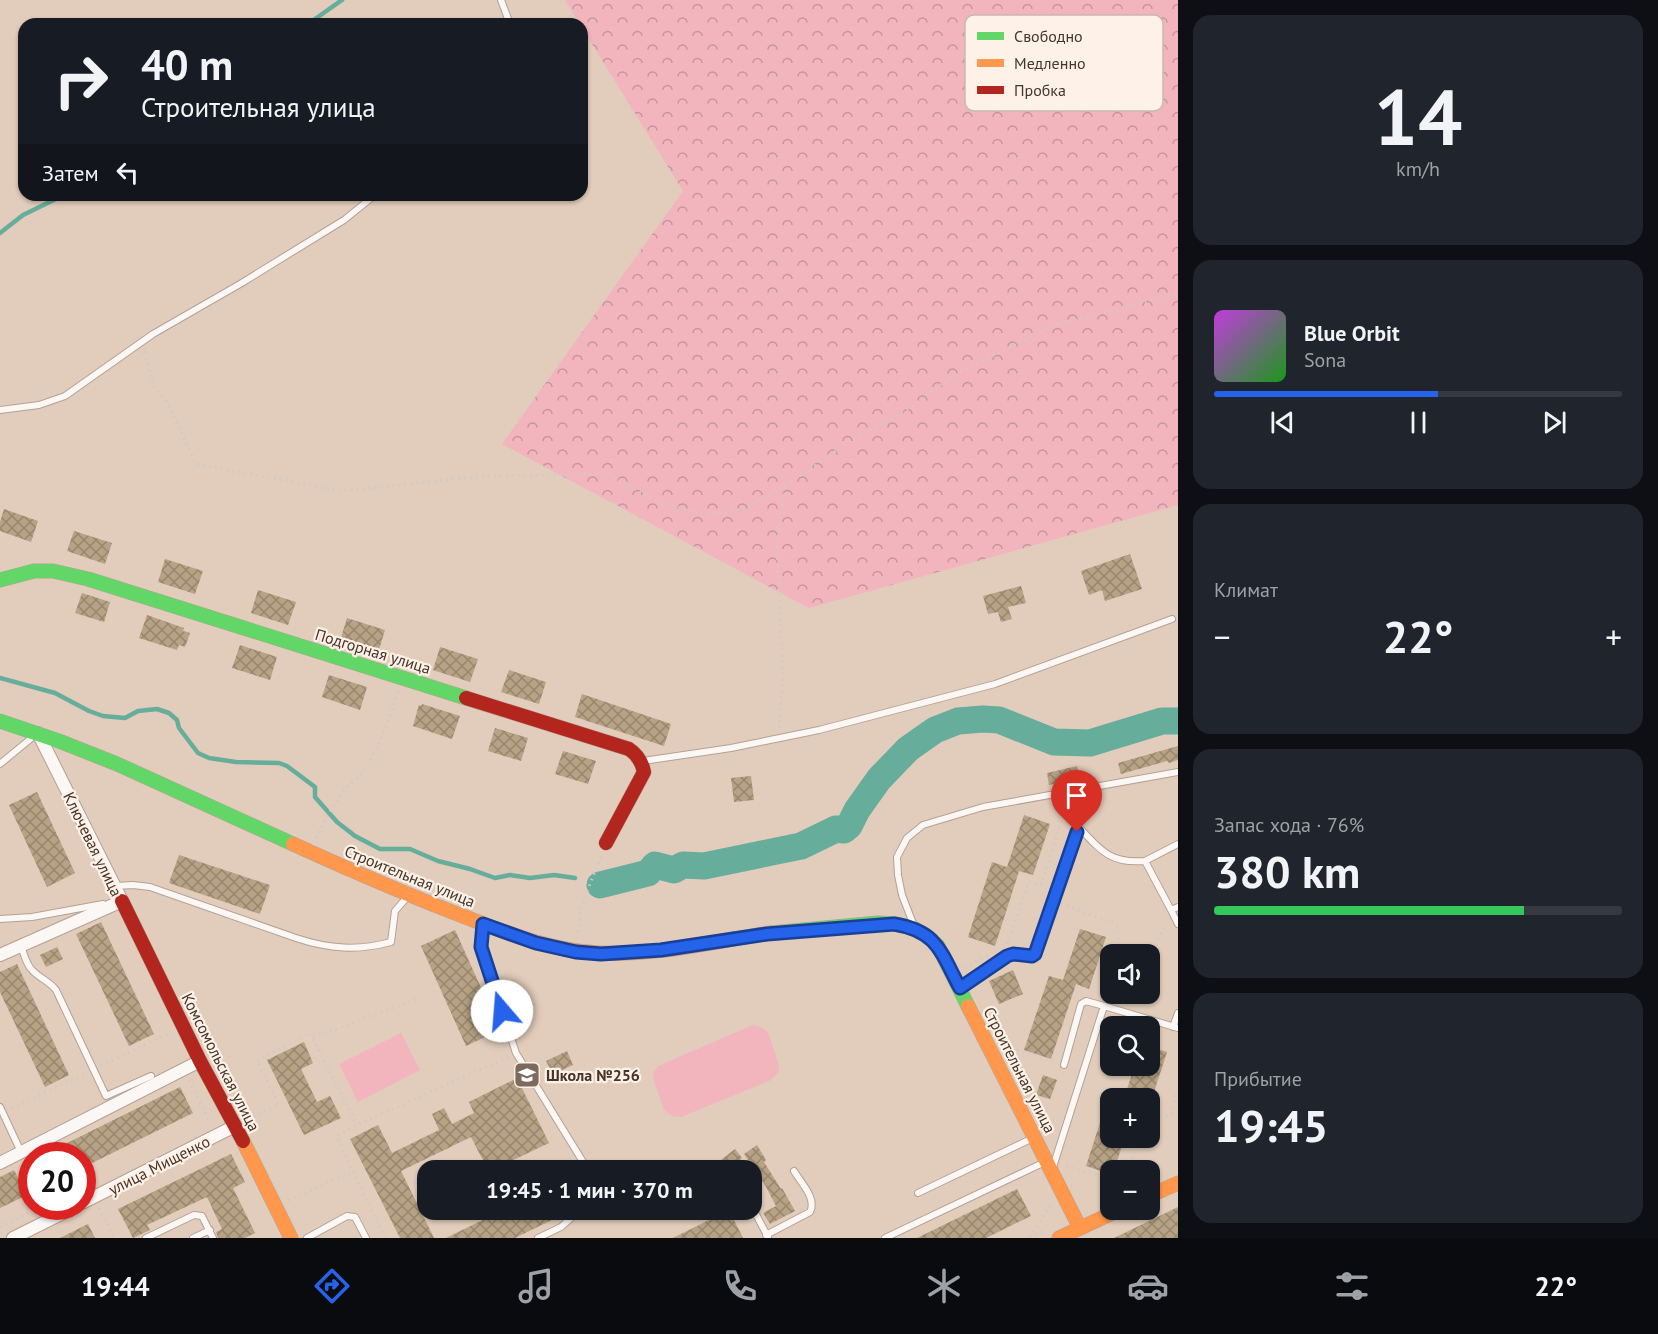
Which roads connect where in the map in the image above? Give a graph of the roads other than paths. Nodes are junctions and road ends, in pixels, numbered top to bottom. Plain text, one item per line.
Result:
1 (501, 0) edge
2 (508, 18) edge
3 (368, 201) edge
4 (0, 410) edge
5 (0, 580) edge
6 (1172, 619) dead end
7 (0, 721) edge
8 (38, 733) junction
9 (642, 761) junction
10 (0, 764) edge
11 (1178, 772) edge
12 (1060, 794) junction
13 (1078, 826) junction
14 (606, 843) dead end
15 (1178, 844) edge
16 (1145, 861) junction
17 (114, 886) junction
18 (408, 896) junction
19 (122, 901) junction
20 (1178, 907) edge
21 (1171, 910) junction
22 (0, 919) edge
23 (483, 924) junction
24 (1178, 924) edge
25 (916, 929) junction
26 (21, 946) junction
27 (0, 955) edge
28 (960, 988) junction
29 (1104, 1006) junction
30 (1178, 1013) edge
31 (1175, 1027) edge
32 (200, 1061) junction
33 (1064, 1065) road end
34 (151, 1076) dead end
35 (0, 1107) edge
36 (235, 1126) junction
37 (1035, 1137) junction
38 (42, 1142) edge
39 (18, 1144) edge
40 (18, 1154) edge
41 (582, 1160) edge
42 (0, 1163) edge
43 (1052, 1165) junction
44 (794, 1172) dead end
45 (1178, 1183) edge
46 (1160, 1191) edge
47 (918, 1193) dead end
48 (96, 1196) edge
49 (1100, 1219) edge
50 (49, 1220) edge
51 (569, 1220) edge
52 (759, 1220) edge
53 (1080, 1228) junction
54 (210, 1230) junction
55 (767, 1236) edge
56 (13, 1238) edge
57 (146, 1238) edge
58 (193, 1238) edge
59 (213, 1238) edge
60 (291, 1238) edge
61 (307, 1238) edge
62 (366, 1238) edge
63 (538, 1238) edge
64 (885, 1238) edge
65 (1059, 1238) edge

1 - 2 lane
3 - 4 lane
5 - 9 street, Подгорная улица
6 - 9 lane
7 - 8 street, Строительная улица
8 - 10 lane
8 - 17 street, Ключевая улица
8 - 18 street, Строительная улица
9 - 14 street
11 - 12 lane
12 - 13 lane
12 - 25 lane
13 - 16 lane
13 - 28 lane
15 - 16 lane
16 - 21 lane
17 - 18 lane
17 - 19 street, Ключевая улица
18 - 23 street, Строительная улица
19 - 22 lane
19 - 26 street, Ключевая улица
19 - 32 street, Комсомольская улица
20 - 21 lane
21 - 24 lane
23 - 25 street, Строительная улица
23 - 41 lane
25 - 28 street, Строительная улица
26 - 27 street, Ключевая улица
26 - 34 lane
28 - 37 street, Строительная улица
29 - 31 lane
29 - 33 lane
29 - 43 lane
30 - 31 lane
32 - 36 street, Комсомольская улица
32 - 38 street
35 - 39 lane
36 - 48 street, улица Мищенко
36 - 60 street, Комсомольская улица
37 - 43 street, Строительная улица
37 - 47 lane
40 - 42 street
43 - 53 street, Строительная улица
43 - 64 lane
44 - 55 lane
45 - 46 street
49 - 53 street
50 - 56 street
51 - 63 lane
52 - 55 lane
53 - 65 street
54 - 57 lane
54 - 58 lane
54 - 59 lane
61 - 62 lane

